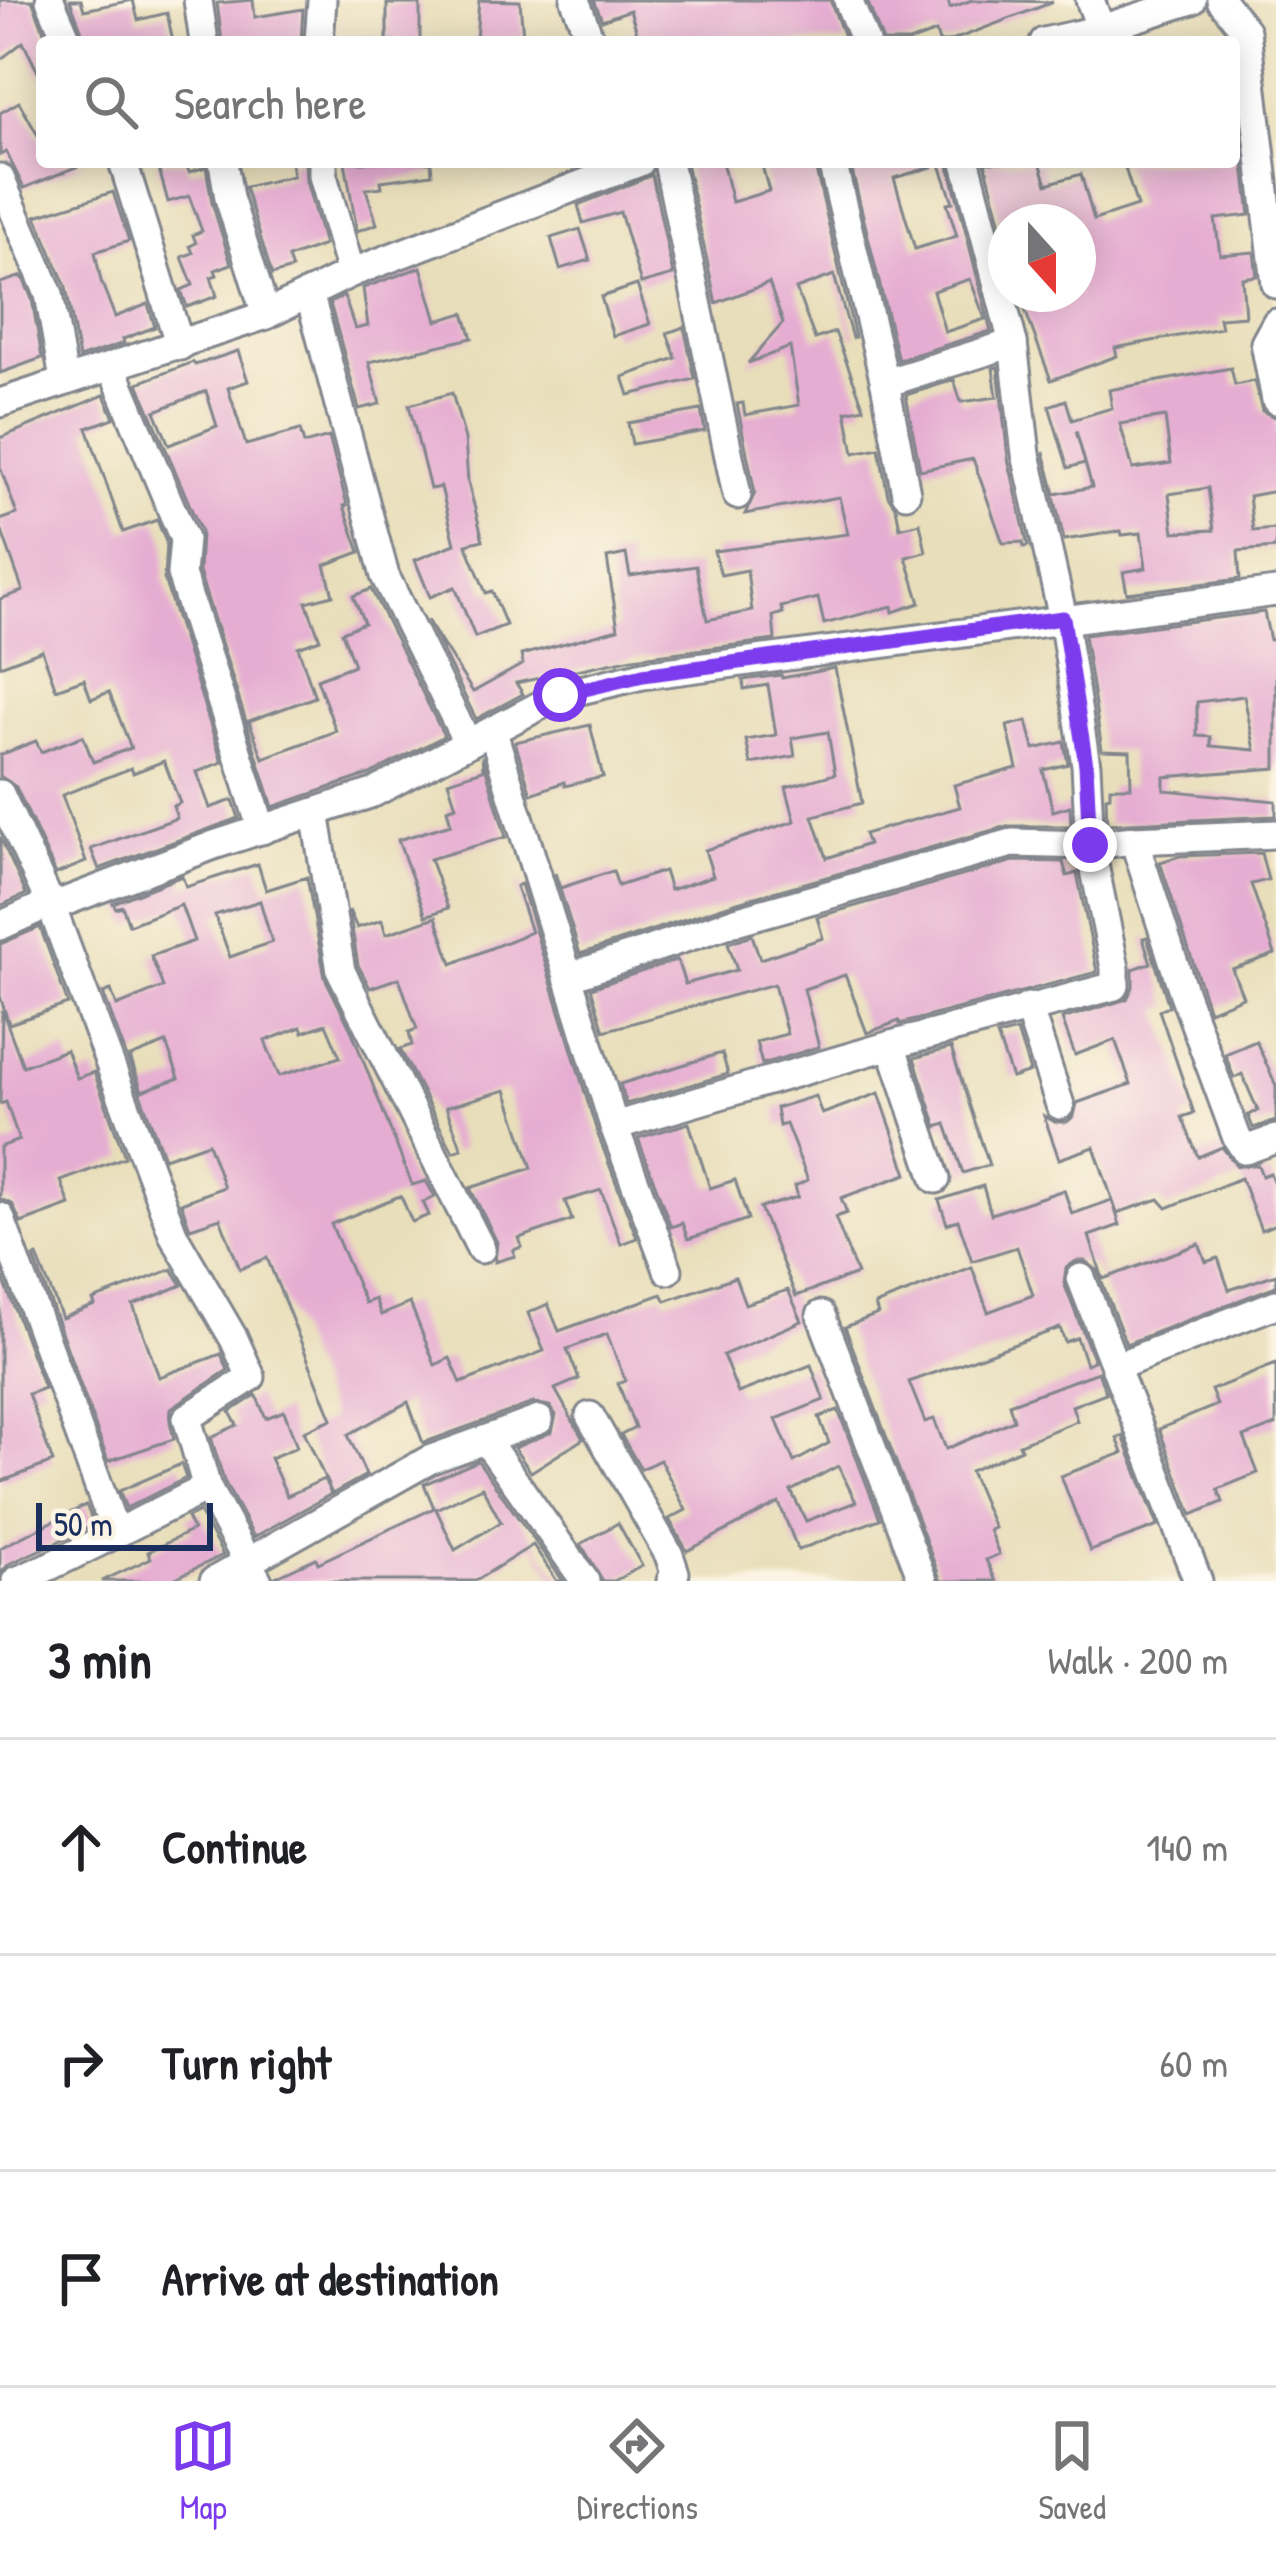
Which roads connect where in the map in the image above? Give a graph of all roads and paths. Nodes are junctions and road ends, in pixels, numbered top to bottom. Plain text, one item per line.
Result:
1 (50, 0) edge
2 (198, 0) edge
3 (322, 0) edge
4 (575, 0) edge
5 (848, 0) edge
6 (1090, 0) edge
7 (1192, 0) edge
8 (1221, 0) edge
9 (1100, 29) junction
10 (65, 36) edge
11 (203, 36) edge
12 (319, 36) edge
13 (589, 36) edge
14 (863, 36) edge
15 (1070, 36) edge
16 (125, 168) edge
17 (224, 168) edge
18 (324, 168) edge
19 (624, 168) edge
20 (669, 168) edge
21 (833, 168) edge
22 (968, 168) edge
23 (0, 178) edge
24 (351, 273) junction
25 (1276, 284) edge
26 (309, 293) junction
27 (266, 315) junction
28 (1276, 323) edge
29 (1013, 343) junction
30 (180, 346) junction
31 (112, 367) junction
32 (64, 380) junction
33 (885, 383) junction
34 (1276, 400) edge
35 (0, 403) edge
36 (906, 493) dead end
37 (737, 496) dead end
38 (1276, 592) edge
39 (1063, 618) junction
40 (480, 737) junction
41 (0, 794) edge
42 (315, 812) junction
43 (262, 830) junction
44 (1276, 835) edge
45 (1134, 840) junction
46 (1090, 845) junction
47 (50, 903) junction
48 (0, 926) edge
49 (568, 977) junction
50 (1028, 1007) junction
51 (891, 1045) junction
52 (1060, 1105) dead end
53 (614, 1126) junction
54 (1276, 1139) edge
55 (935, 1179) dead end
56 (0, 1217) edge
57 (481, 1249) dead end
58 (668, 1270) dead end
59 (1082, 1278) dead end
60 (1276, 1304) edge
61 (821, 1315) dead end
62 (1115, 1367) junction
63 (590, 1416) dead end
64 (539, 1420) dead end
65 (487, 1442) junction
66 (207, 1487) junction
67 (115, 1531) junction
68 (65, 1572) edge
69 (253, 1572) edge
70 (16, 1581) edge
71 (214, 1581) edge
72 (585, 1581) edge
73 (670, 1581) edge
74 (923, 1581) edge
75 (1198, 1581) edge

1 - 10 street
2 - 11 street
3 - 12 street
4 - 13 street
5 - 14 street
6 - 9 street
7 - 9 street
8 - 25 street
9 - 15 street
16 - 30 street
17 - 27 street
18 - 24 street
19 - 24 street
20 - 37 street
21 - 33 street
22 - 29 street
23 - 32 street
24 - 26 street
26 - 27 street
26 - 40 street
27 - 30 street
28 - 34 street
29 - 33 street
29 - 39 street
30 - 31 street
31 - 32 street
31 - 43 street
32 - 35 street
33 - 36 street
38 - 39 street
39 - 40 street
39 - 46 street
40 - 42 street
40 - 49 street
41 - 47 street
42 - 43 street
42 - 57 street
43 - 47 street
44 - 45 street
45 - 46 street
45 - 54 street
46 - 49 street
46 - 50 street
47 - 48 street
47 - 66 street
49 - 53 street
50 - 51 street
50 - 52 street
51 - 53 street
51 - 55 street
53 - 58 street
56 - 67 street
59 - 62 street
60 - 62 street
61 - 74 street
62 - 75 street
63 - 73 street
64 - 65 street
65 - 69 street
65 - 72 street
66 - 67 street
66 - 69 street
67 - 68 street
68 - 70 street
69 - 71 street

